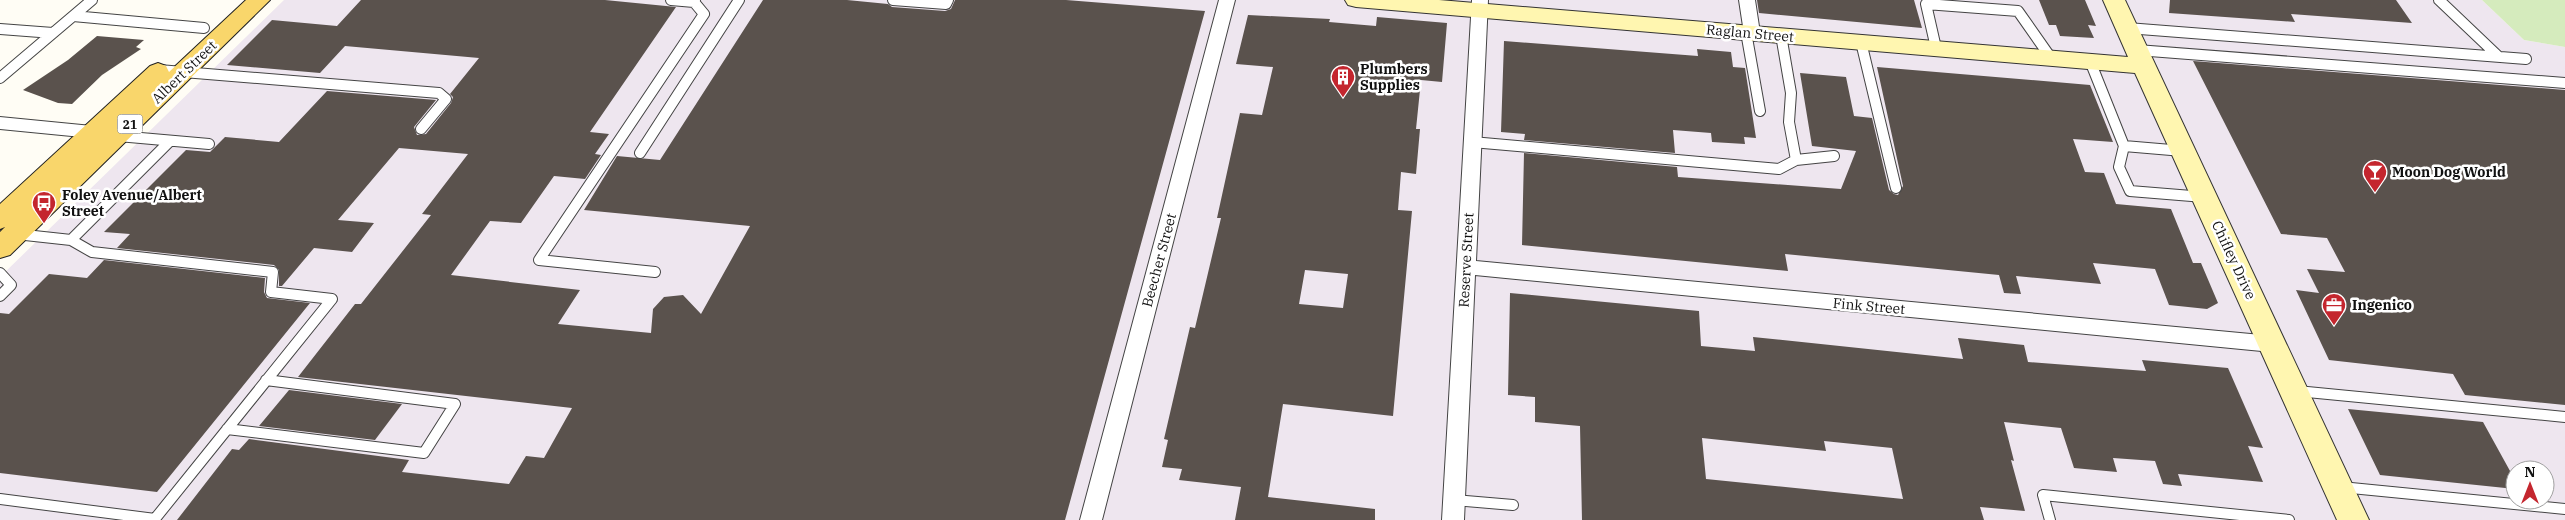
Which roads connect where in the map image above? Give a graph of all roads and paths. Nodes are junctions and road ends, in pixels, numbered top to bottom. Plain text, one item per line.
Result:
1 (92, 0) edge
2 (234, 0) edge
3 (259, 0) edge
4 (671, 0) edge
5 (739, 0) edge
6 (893, 0) edge
7 (948, 0) edge
8 (1227, 0) edge
9 (1356, 0) edge
10 (1747, 0) edge
11 (2114, 0) edge
12 (2439, 0) edge
13 (694, 1) edge
14 (1381, 1) edge
15 (1480, 5) edge
16 (73, 16) junction
17 (204, 28) junction
18 (2127, 28) junction
19 (0, 29) edge
20 (53, 33) junction
21 (1749, 33) junction
22 (1781, 35) junction
23 (1861, 42) junction
24 (1936, 48) junction
25 (2499, 57) junction
26 (2051, 58) junction
27 (2140, 58) junction
28 (2526, 59) dead end
29 (2090, 61) junction
30 (159, 70) junction
31 (184, 72) junction
32 (0, 78) edge
33 (2565, 83) edge
34 (1760, 111) dead end
35 (0, 123) edge
36 (421, 129) dead end
37 (92, 132) junction
38 (117, 136) junction
39 (170, 141) junction
40 (1472, 142) junction
41 (209, 144) dead end
42 (2124, 146) junction
43 (2183, 151) junction
44 (640, 153) dead end
45 (1834, 156) dead end
46 (1796, 160) junction
47 (1896, 188) dead end
48 (2205, 197) junction
49 (5, 234) edge
50 (70, 240) junction
51 (1465, 267) junction
52 (655, 272) dead end
53 (0, 273) edge
54 (0, 296) edge
55 (2272, 344) junction
56 (266, 380) junction
57 (2294, 391) junction
58 (2565, 417) edge
59 (227, 429) junction
60 (2338, 487) junction
61 (0, 499) edge
62 (1454, 500) junction
63 (1512, 506) dead end
64 (2565, 509) edge
65 (91, 516) edge
66 (155, 519) edge
67 (1091, 520) edge
68 (1453, 520) edge
69 (2050, 520) edge
70 (2289, 520) edge
71 (2353, 520) edge

1 - 16 lane
2 - 17 main road, Albert Street / 21
3 - 31 main road, Albert Street / 21
4 - 13 lane
5 - 44 lane
6 - 7 lane
8 - 67 street, Beecher Street
9 - 14 street, Raglan Street
10 - 21 street
11 - 18 street, Chifley Drive
12 - 25 lane
13 - 52 lane
14 - 15 street, Raglan Street
15 - 21 street, Raglan Street
15 - 40 street, Reserve Street
16 - 17 lane
16 - 20 lane
17 - 30 main road, Albert Street / 21
18 - 25 lane
18 - 27 street, Chifley Drive
19 - 20 lane
20 - 32 lane
21 - 22 street, Raglan Street
21 - 34 lane
22 - 23 street, Raglan Street
22 - 46 lane
23 - 24 street, Raglan Street
23 - 47 lane
24 - 26 street, Raglan Street
24 - 26 lane
25 - 28 lane
26 - 29 street, Raglan Street
27 - 29 street, Raglan Street
27 - 33 lane
27 - 43 street, Chifley Drive
29 - 42 lane
30 - 31 lane
30 - 37 main road, Albert Street / 21
31 - 36 lane
31 - 38 main road, Albert Street / 21
35 - 37 street
37 - 49 main road, Albert Street / 21
38 - 39 lane
38 - 49 main road, Albert Street / 21
39 - 41 lane
39 - 50 lane
40 - 46 lane
40 - 51 street, Reserve Street
42 - 43 lane
42 - 48 lane
43 - 48 street, Chifley Drive
45 - 46 lane
48 - 55 street, Chifley Drive
49 - 50 lane
50 - 56 lane
51 - 55 street, Fink Street
51 - 62 street, Reserve Street
53 - 54 lane
55 - 57 street, Chifley Drive
56 - 59 lane
56 - 59 lane
57 - 58 lane
57 - 60 street, Chifley Drive
59 - 66 lane
60 - 64 lane
60 - 71 street, Chifley Drive
61 - 65 lane
62 - 63 lane
62 - 68 street, Reserve Street
65 - 66 lane
69 - 70 lane

